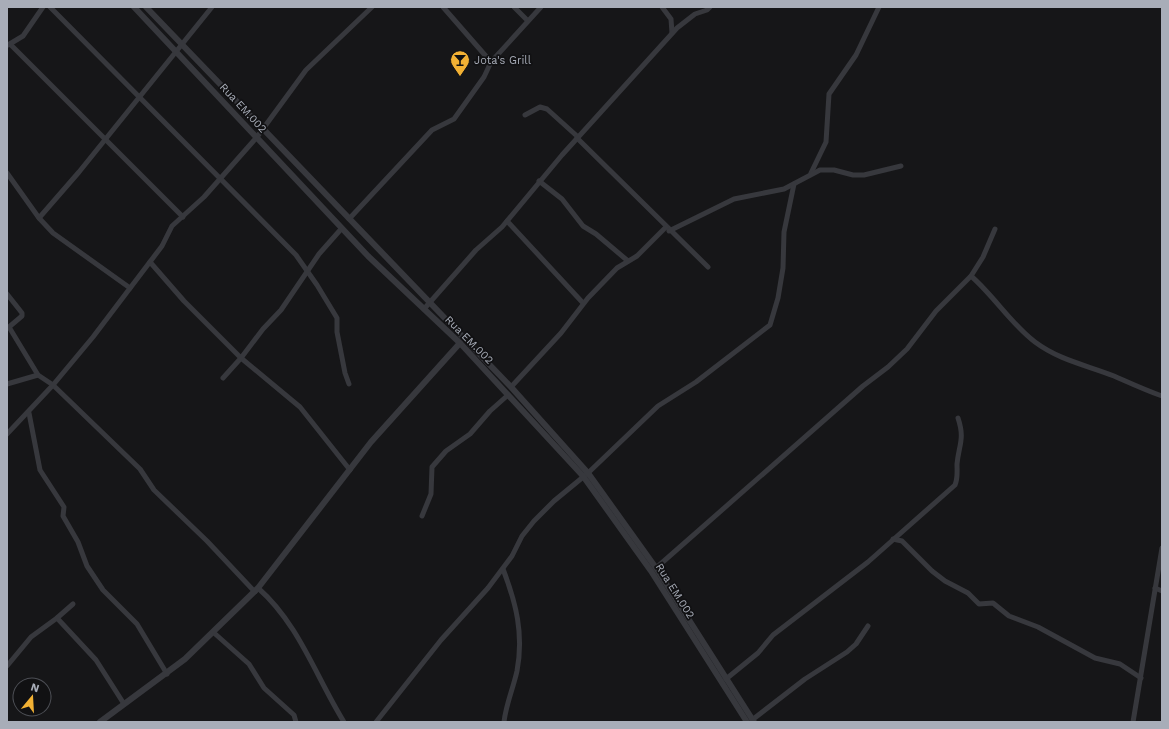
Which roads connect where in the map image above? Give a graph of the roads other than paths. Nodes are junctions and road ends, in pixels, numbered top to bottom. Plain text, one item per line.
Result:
1 (43, 7) edge
2 (50, 7) edge
3 (134, 7) edge
4 (146, 7) edge
5 (212, 7) edge
6 (372, 7) edge
7 (443, 7) edge
8 (514, 7) edge
9 (541, 7) edge
10 (662, 7) edge
11 (710, 7) edge
12 (879, 7) edge
13 (528, 21) junction
14 (672, 35) junction
15 (8, 44) edge
16 (181, 45) junction
17 (177, 52) junction
18 (491, 62) junction
19 (139, 98) junction
20 (525, 116) dead end
21 (262, 130) junction
22 (257, 137) junction
23 (577, 138) junction
24 (105, 139) junction
25 (900, 166) dead end
26 (7, 174) edge
27 (810, 174) junction
28 (220, 178) junction
29 (539, 181) junction
30 (794, 184) junction
31 (183, 217) junction
32 (39, 218) junction
33 (350, 219) junction
34 (507, 221) junction
35 (342, 228) junction
36 (667, 229) junction
37 (995, 229) dead end
38 (628, 261) junction
39 (150, 262) junction
40 (708, 267) dead end
41 (308, 272) junction
42 (971, 276) junction
43 (130, 288) junction
44 (7, 294) edge
45 (430, 302) junction
46 (583, 303) junction
47 (424, 309) junction
48 (460, 343) junction
49 (241, 358) junction
50 (38, 375) junction
51 (222, 378) dead end
52 (7, 384) edge
53 (349, 384) dead end
54 (53, 386) junction
55 (511, 387) junction
56 (508, 395) junction
57 (1162, 396) edge
58 (29, 413) junction
59 (958, 418) dead end
60 (7, 434) edge
61 (350, 470) junction
62 (586, 475) junction
63 (422, 516) dead end
64 (893, 539) junction
65 (1162, 548) edge
66 (656, 568) junction
67 (503, 569) junction
68 (1155, 588) junction
69 (257, 590) junction
70 (1162, 591) edge
71 (73, 604) dead end
72 (58, 618) junction
73 (868, 626) dead end
74 (212, 632) junction
75 (7, 666) edge
76 (167, 674) junction
77 (1141, 678) junction
78 (726, 679) junction
79 (124, 704) junction
80 (751, 721) edge
81 (100, 722) edge
82 (296, 722) edge
83 (344, 722) edge
84 (376, 722) edge
85 (504, 722) edge
86 (1133, 722) edge

1 - 15 street
2 - 19 street
3 - 17 street, Rua EM.002
4 - 16 street, Rua EM.002
5 - 16 street
6 - 21 street
7 - 18 street
8 - 13 street
9 - 13 street
10 - 14 street
11 - 14 street
12 - 27 street
13 - 18 street
14 - 23 street
15 - 24 street
16 - 17 street
16 - 21 street, Rua EM.002
17 - 19 street
17 - 22 street, Rua EM.002
18 - 33 street
19 - 24 street
19 - 28 street
20 - 23 street
21 - 22 street
21 - 33 street, Rua EM.002
22 - 28 street
22 - 35 street, Rua EM.002
23 - 29 street
23 - 36 street
24 - 31 street
24 - 32 street
25 - 27 street
26 - 32 street
27 - 30 street
28 - 31 street
28 - 41 street
29 - 34 street
29 - 38 street
30 - 36 street
30 - 62 street
31 - 39 street
32 - 43 street
33 - 45 street, Rua EM.002
34 - 45 street
34 - 46 street
35 - 41 street
35 - 47 street, Rua EM.002
36 - 38 street
36 - 40 street
37 - 42 street
38 - 46 street
39 - 43 street
39 - 49 street
41 - 49 street
41 - 53 street
42 - 57 street
42 - 66 street
43 - 54 street
44 - 50 street
45 - 47 street
45 - 55 street, Rua EM.002
46 - 55 street
47 - 48 street, Rua EM.002
48 - 56 street, Rua EM.002
48 - 61 street
49 - 51 street
49 - 61 street
50 - 52 street
50 - 54 street
54 - 58 street
54 - 69 street
55 - 62 street, Rua EM.002
56 - 62 street, Rua EM.002
56 - 63 street
58 - 60 street
58 - 76 street
59 - 64 street
61 - 69 street
62 - 66 street, Rua EM.002
62 - 67 street
62 - 80 street, Rua EM.002
64 - 77 street
64 - 78 street
65 - 68 street
66 - 78 street, Rua EM.002
67 - 84 street
67 - 85 street
68 - 70 street
68 - 77 street
69 - 74 street
69 - 83 street
71 - 72 street
72 - 75 street
72 - 79 street
73 - 80 street
74 - 76 street
74 - 82 street
76 - 79 street
77 - 86 street
78 - 80 street, Rua EM.002
79 - 81 street

